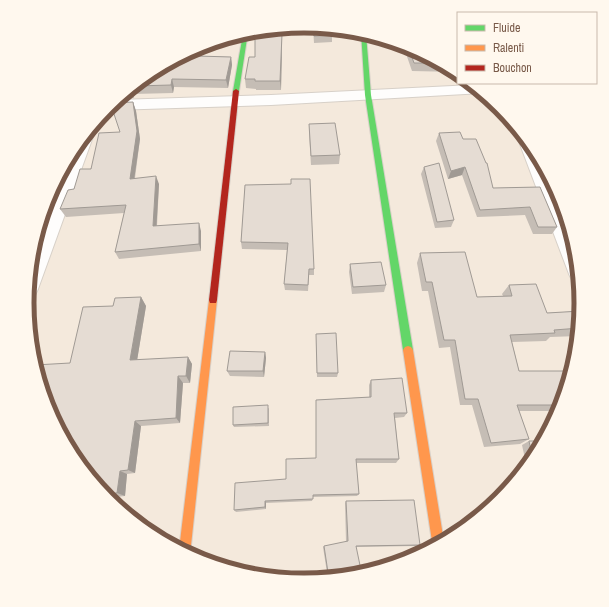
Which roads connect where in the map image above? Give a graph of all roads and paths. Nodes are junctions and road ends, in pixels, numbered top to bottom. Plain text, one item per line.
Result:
1 (364, 39) edge
2 (245, 40) edge
3 (470, 90) edge
4 (368, 95) junction
5 (235, 100) junction
6 (121, 105) edge
7 (77, 157) edge
8 (535, 162) edge
9 (570, 251) edge
10 (36, 267) edge
11 (437, 539) edge
12 (186, 546) edge

1 - 4 street
2 - 5 street
3 - 4 street
4 - 5 street
4 - 11 street
5 - 6 street
5 - 12 street
7 - 10 street
8 - 9 street

